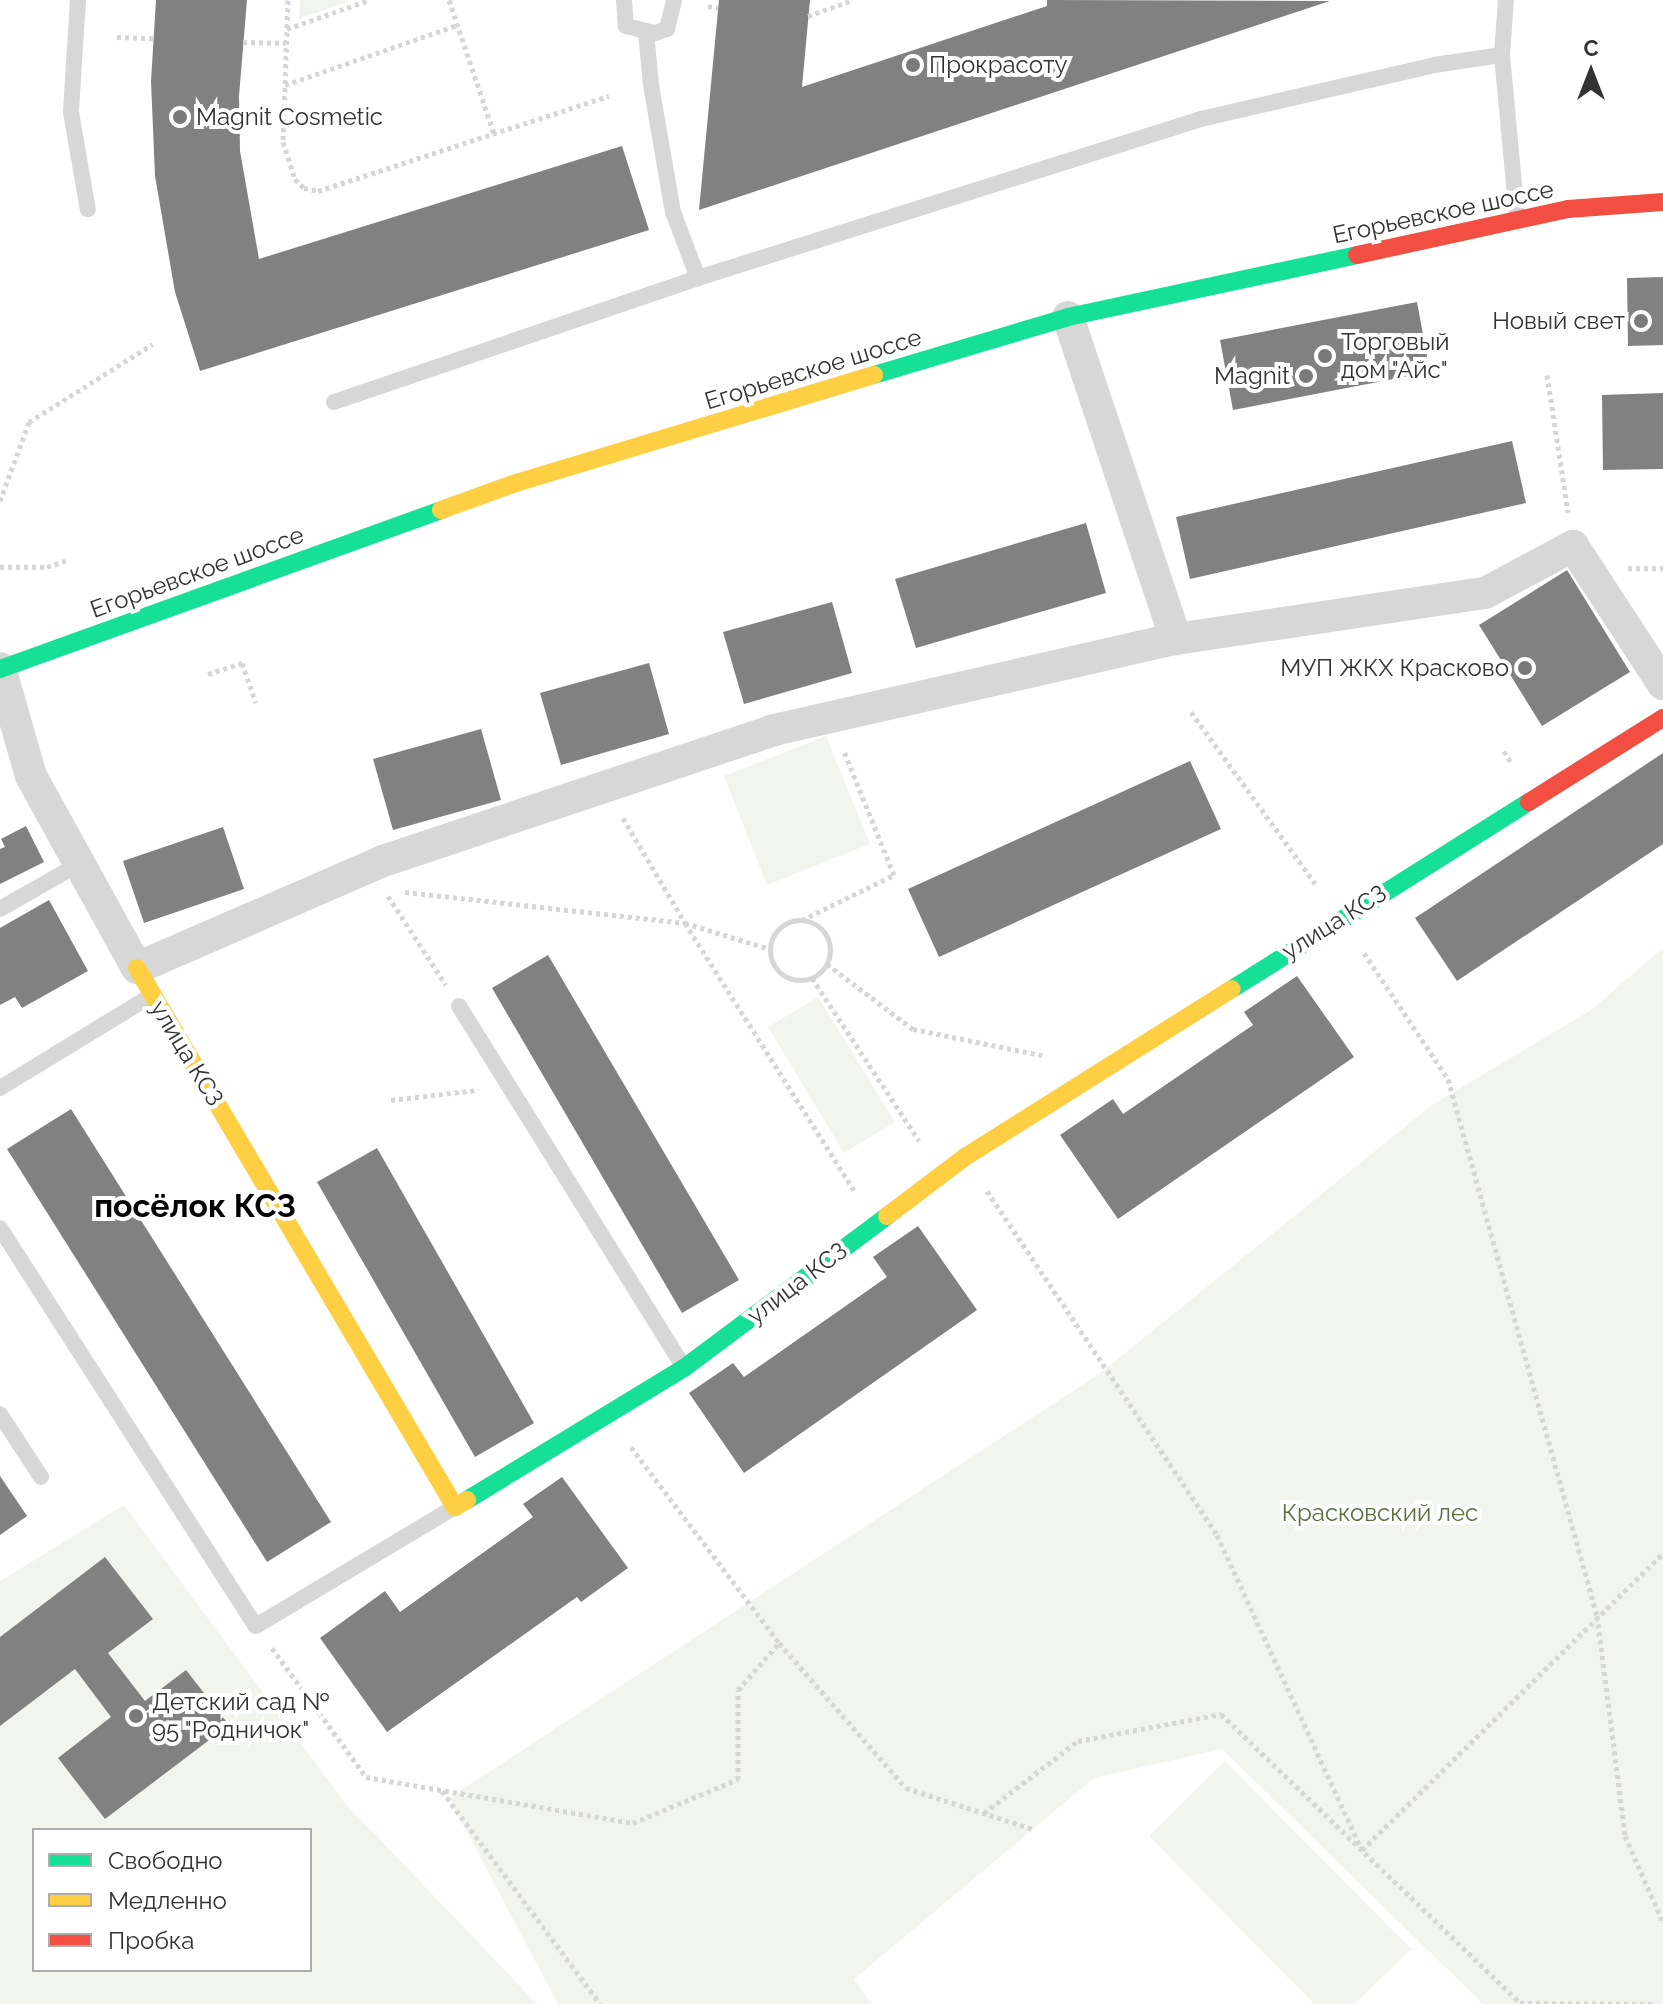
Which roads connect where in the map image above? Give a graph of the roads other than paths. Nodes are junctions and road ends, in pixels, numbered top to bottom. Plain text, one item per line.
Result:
1 (78, 0) edge
2 (624, 0) edge
3 (674, 0) edge
4 (1506, 0) edge
5 (646, 32) junction
6 (1502, 55) junction
7 (1663, 202) edge
8 (88, 210) dead end
9 (1517, 220) junction
10 (698, 278) junction
11 (1068, 317) junction
12 (334, 402) dead end
13 (1176, 639) junction
14 (0, 668) edge
15 (1663, 684) edge
16 (1663, 718) edge
17 (79, 864) junction
18 (0, 909) edge
19 (145, 982) junction
20 (459, 1006) road end
21 (0, 1088) edge
22 (0, 1228) edge
23 (684, 1368) junction
24 (0, 1414) edge
25 (41, 1477) dead end
26 (455, 1507) junction

1 - 8 lane
2 - 5 lane
3 - 5 lane
4 - 6 lane
5 - 10 lane
6 - 9 lane
6 - 10 lane
7 - 9 street, Егорьевское шоссе
9 - 11 street, Егорьевское шоссе
10 - 12 lane
11 - 13 street
11 - 14 street, Егорьевское шоссе
13 - 15 street
13 - 19 street
14 - 17 street, улица КСЗ
16 - 23 street, улица КСЗ
17 - 18 lane
17 - 19 street, улица КСЗ
19 - 21 lane
19 - 26 street, улица КСЗ
20 - 23 lane
22 - 26 lane
23 - 26 street, улица КСЗ
24 - 25 lane

